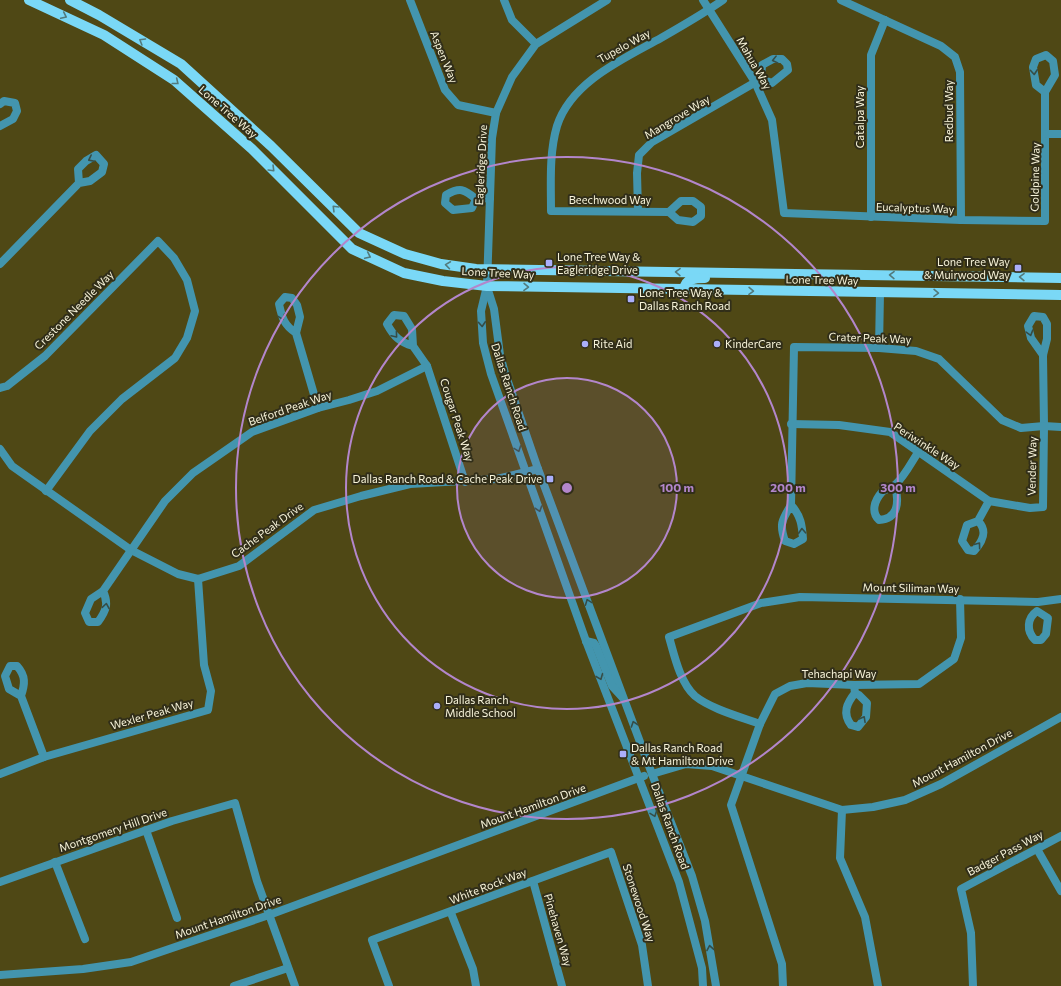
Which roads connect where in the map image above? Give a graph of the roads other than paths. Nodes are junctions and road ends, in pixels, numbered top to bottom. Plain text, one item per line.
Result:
1 (29, 0) edge
2 (70, 0) edge
3 (410, 0) edge
4 (504, 0) edge
5 (607, 0) edge
6 (702, 0) edge
7 (723, 0) edge
8 (841, 0) edge
9 (598, 2) edge
10 (709, 10) junction
11 (885, 20) junction
12 (536, 44) junction
13 (758, 81) junction
14 (1045, 92) dead end
15 (0, 104) edge
16 (496, 113) junction
17 (0, 126) edge
18 (1047, 134) junction
19 (1061, 134) edge
20 (79, 183) dead end
21 (490, 198) junction
22 (476, 199) dead end
23 (551, 211) joint
24 (638, 211) junction
25 (670, 212) dead end
26 (784, 213) joint
27 (871, 217) junction
28 (961, 220) junction
29 (1045, 221) joint
30 (0, 264) edge
31 (487, 269) junction
32 (754, 273) junction
33 (1061, 278) edge
34 (487, 286) junction
35 (684, 290) junction
36 (880, 292) junction
37 (1061, 295) edge
38 (296, 333) dead end
39 (413, 346) dead end
40 (879, 348) junction
41 (1043, 354) dead end
42 (427, 366) junction
43 (0, 388) edge
44 (318, 408) junction
45 (791, 424) junction
46 (1044, 426) junction
47 (1061, 427) edge
48 (0, 449) edge
49 (919, 451) junction
50 (538, 469) junction
51 (527, 472) junction
52 (465, 482) junction
53 (895, 485) dead end
54 (46, 491) junction
55 (989, 501) junction
56 (791, 505) dead end
57 (1042, 506) joint
58 (978, 521) dead end
59 (131, 550) junction
60 (198, 579) junction
61 (104, 591) dead end
62 (960, 599) junction
63 (1061, 599) edge
64 (1038, 602) junction
65 (1038, 611) dead end
66 (586, 641) junction
67 (21, 696) dead end
68 (626, 702) junction
69 (1061, 717) edge
70 (760, 724) junction
71 (44, 756) junction
72 (0, 774) edge
73 (652, 774) junction
74 (742, 777) junction
75 (640, 778) junction
76 (842, 810) junction
77 (146, 830) junction
78 (1061, 836) edge
79 (1037, 849) junction
80 (611, 852) joint
81 (55, 862) junction
82 (533, 881) junction
83 (0, 882) edge
84 (1061, 891) edge
85 (451, 913) junction
86 (269, 915) junction
87 (176, 918) dead end
88 (85, 940) dead end
89 (288, 968) junction
90 (0, 975) edge
91 (234, 986) edge
92 (295, 986) edge
93 (389, 986) edge
94 (476, 986) edge
95 (562, 986) edge
96 (648, 986) edge
97 (704, 986) edge
98 (716, 986) edge
99 (783, 986) edge
100 (878, 986) edge
101 (973, 986) edge

1 -> 34 main road, Lone Tree Way
31 -> 2 main road, Lone Tree Way
3 - 16 street, Aspen Way
4 - 12 street
5 - 9 street, Eagleridge Drive
6 - 10 street, Mahua Way
7 - 10 street
8 - 11 street, Redbud Way
9 - 12 street, Eagleridge Drive
10 - 13 street, Mahua Way
10 - 23 street, Tupelo Way
11 - 27 street, Catalpa Way
11 - 28 street, Redbud Way
12 - 16 street, Eagleridge Drive
13 - 24 street, Mangrove Way
13 - 26 street, Mahua Way
14 - 18 street, Goldpine Way
15 - 17 street
16 - 21 street, Eagleridge Drive
18 - 19 street
18 - 29 street, Goldpine Way
20 - 30 street
21 - 22 street
21 - 31 street, Eagleridge Drive
23 - 24 street, Beechwood Way
24 - 25 street, Beechwood Way
26 - 27 street, Eucalyptus Way
27 - 28 street, Eucalyptus Way
28 - 29 street, Eucalyptus Way
32 -> 31 main road, Lone Tree Way
31 - 34 street, Eagleridge Drive
33 -> 32 main road, Lone Tree Way
32 - 35 main road
34 -> 35 main road, Lone Tree Way
34 - 50 street, Dallas Ranch Road
34 -> 51 street, Dallas Ranch Road
35 -> 36 main road, Lone Tree Way
36 -> 37 main road, Lone Tree Way
36 - 40 street
38 - 44 street
39 - 42 street, Cougar Peak Way
40 - 45 street, Crater Peak Way
40 - 46 street, Crater Peak Way
41 - 46 street, Vender Way
42 - 44 street, Belford Peak Way
42 - 52 street, Cougar Peak Way
43 - 54 street, Crestone Needle Way
44 - 59 street, Belford Peak Way
45 - 49 street, Periwinkle Way
45 - 56 street
46 - 47 street, Crater Peak Way
46 - 57 street, Vender Way
48 - 54 street
49 - 53 street
49 - 55 street, Periwinkle Way
50 - 51 street, Cache Peak Drive
68 -> 50 street, Dallas Ranch Road
51 - 52 street, Cache Peak Drive
51 -> 66 street, Dallas Ranch Road
52 - 60 street, Cache Peak Drive
54 - 59 street
55 - 57 street, Periwinkle Way
55 - 58 street
59 - 60 street
59 - 61 street, Belford Peak Way
60 - 71 street, Wexler Peak Way
62 - 64 street, Mount Siliman Way
62 - 70 street, Tehachapi Way
62 - 70 street, Mount Siliman Way
63 - 64 street, Mount Siliman Way
64 - 65 street
66 - 68 street
66 -> 75 street, Dallas Ranch Road
67 - 71 street
73 -> 68 street, Dallas Ranch Road
69 - 76 street, Mount Hamilton Drive
70 - 74 street, Tehachapi Way
71 - 72 street, Wexler Peak Way
73 - 74 street, Mount Hamilton Drive
73 - 75 street, Mount Hamilton Drive
98 -> 73 street, Dallas Ranch Road
74 - 76 street, Mount Hamilton Drive
74 - 99 street, Tehachapi Way
75 - 86 street, Mount Hamilton Drive
75 -> 97 street, Dallas Ranch Road
76 - 100 street
77 - 81 street, Montgomery Hill Drive
77 - 86 street, Montgomery Hill Drive
77 - 87 street
78 - 79 street, Badger Pass Way
79 - 84 street
79 - 101 street, Badger Pass Way
80 - 82 street, White Rock Way
80 - 96 street, Stonewood Way
81 - 83 street, Montgomery Hill Drive
81 - 88 street
82 - 85 street, White Rock Way
82 - 95 street, Pinehaven Way
85 - 93 street, White Rock Way
85 - 94 street
86 - 89 street
86 - 90 street, Mount Hamilton Drive
89 - 91 street
89 - 92 street

